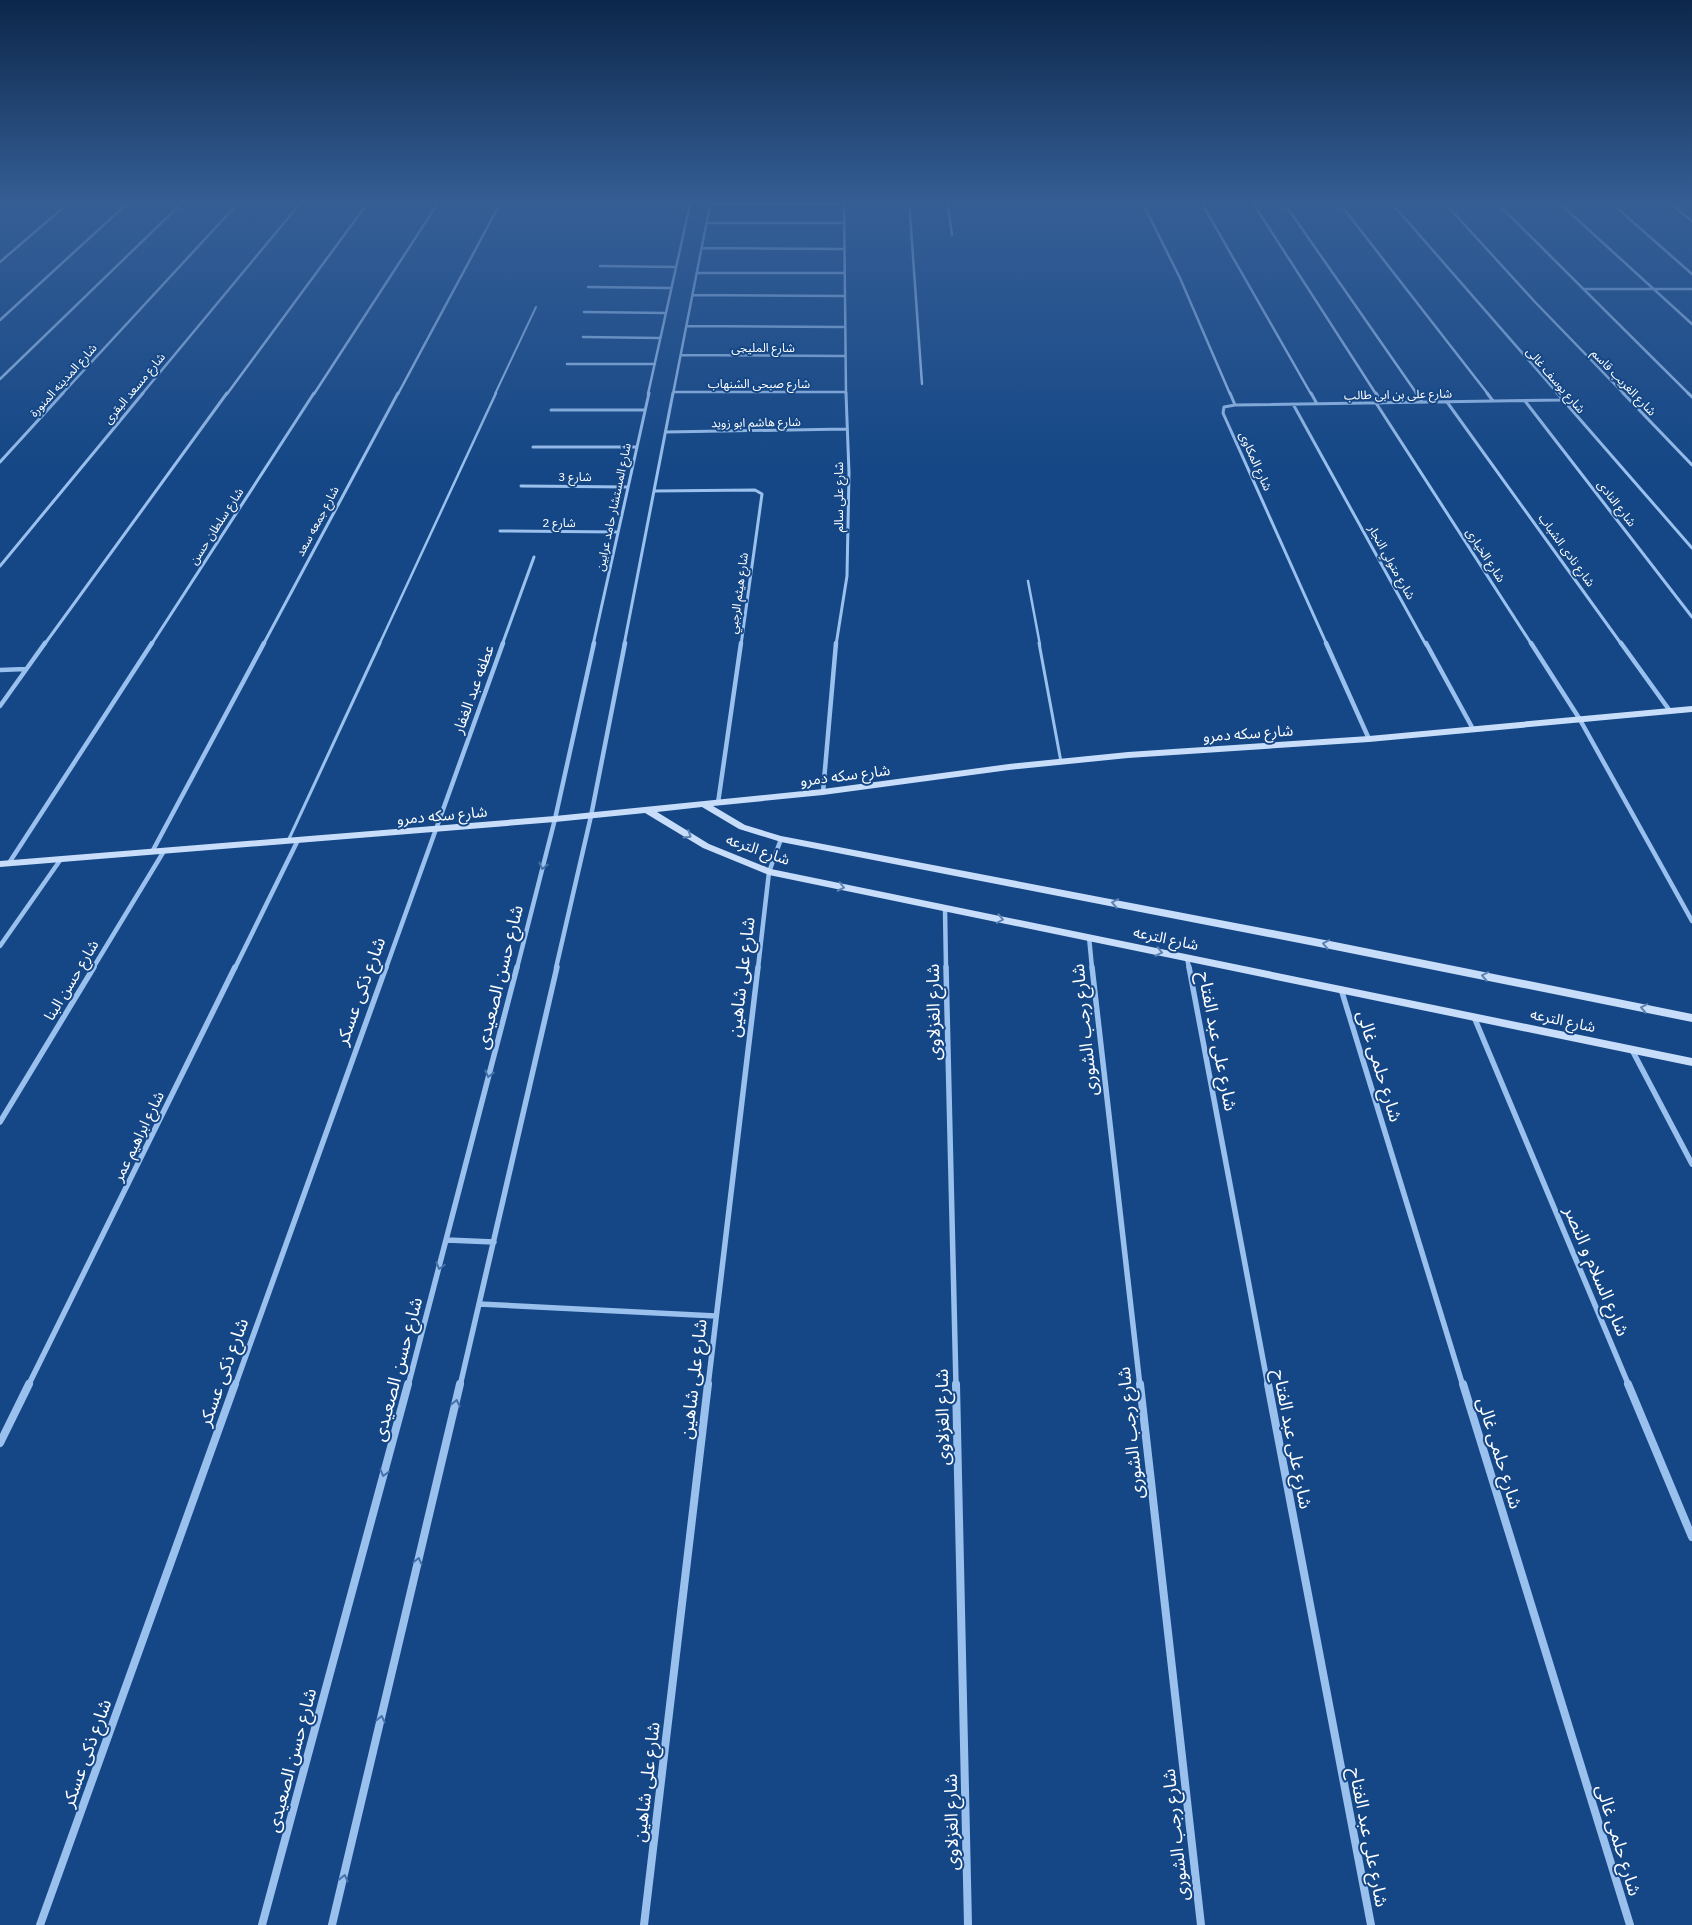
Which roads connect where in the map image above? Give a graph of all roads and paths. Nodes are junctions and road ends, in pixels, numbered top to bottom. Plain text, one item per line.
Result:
1 (33, 290) edge
2 (92, 290) edge
3 (158, 290) edge
4 (229, 290) edge
5 (304, 290) edge
6 (381, 290) edge
7 (454, 290) edge
8 (671, 290) edge
9 (694, 290) edge
10 (843, 290) edge
11 (915, 290) edge
12 (1185, 290) edge
13 (1252, 290) edge
14 (1309, 290) edge
15 (1344, 290) edge
16 (1407, 290) edge
17 (1467, 290) edge
18 (1524, 290) edge
19 (1584, 290) edge
20 (1654, 290) edge
21 (693, 295) junction
22 (843, 296) junction
23 (536, 307) dead end
24 (584, 312) dead end
25 (666, 312) junction
26 (0, 320) edge
27 (1687, 320) junction
28 (1692, 320) edge
29 (1692, 324) edge
30 (687, 326) junction
31 (844, 327) junction
32 (584, 337) dead end
33 (660, 338) junction
34 (681, 355) junction
35 (844, 356) junction
36 (567, 364) dead end
37 (655, 364) junction
38 (0, 379) edge
39 (922, 384) dead end
40 (674, 392) junction
41 (844, 392) junction
42 (1692, 397) edge
43 (1562, 400) junction
44 (1493, 401) junction
45 (1526, 401) junction
46 (1422, 402) junction
47 (1447, 402) junction
48 (1376, 403) junction
49 (1382, 403) junction
50 (1293, 404) junction
51 (1317, 404) junction
52 (1234, 405) junction
53 (551, 410) dead end
54 (645, 410) junction
55 (846, 429) junction
56 (666, 432) junction
57 (533, 447) dead end
58 (636, 447) junction
59 (0, 462) edge
60 (1692, 465) edge
61 (521, 486) dead end
62 (628, 487) junction
63 (654, 492) junction
64 (500, 531) dead end
65 (618, 532) junction
66 (1692, 548) edge
67 (534, 557) dead end
68 (0, 566) edge
69 (1028, 581) dead end
70 (1692, 617) edge
71 (26, 669) junction
72 (0, 670) edge
73 (0, 706) edge
74 (1692, 709) edge
75 (1670, 711) junction
76 (1579, 718) junction
77 (1473, 728) junction
78 (1369, 739) junction
79 (1061, 762) junction
80 (823, 792) junction
81 (718, 803) junction
82 (703, 804) junction
83 (647, 810) junction
84 (591, 816) junction
85 (555, 819) junction
86 (434, 829) junction
87 (781, 839) junction
88 (293, 841) junction
89 (164, 851) junction
90 (152, 852) junction
91 (61, 859) junction
92 (5, 864) edge
93 (769, 872) junction
94 (946, 909) junction
95 (1692, 921) edge
96 (1089, 937) junction
97 (0, 946) edge
98 (1187, 958) junction
99 (1341, 989) junction
100 (1474, 1017) junction
101 (1692, 1018) edge
102 (1632, 1050) junction
103 (1692, 1062) edge
104 (0, 1122) edge
105 (1692, 1164) edge
106 (447, 1240) junction
107 (494, 1242) junction
108 (479, 1304) junction
109 (716, 1316) junction
110 (0, 1443) edge
111 (1692, 1537) edge
112 (40, 1925) edge
113 (262, 1925) edge
114 (332, 1925) edge
115 (644, 1925) edge
116 (968, 1925) edge
117 (1201, 1925) edge
118 (1370, 1925) edge
119 (1630, 1925) edge

1 - 26 street
2 - 38 street
3 - 59 street, شارع المدينه المنورة
4 - 68 street, شارع مسعد البقرى
5 - 71 street
6 - 92 street, شارع سلطان حسن
7 - 90 street, شارع جمعه سعد
8 - 25 street, شارع المستشار حامد عرابين
9 - 21 street
10 - 22 street, شارع على سالم
11 - 39 street
12 - 52 street
13 - 51 street
14 - 49 street
15 - 46 street
16 - 44 street
17 - 43 street, شارع يوسف غالى
18 - 60 street, شارع الغريب قاسم
19 - 42 street
20 - 27 street
21 - 22 street
21 - 30 street
22 - 31 street, شارع على سالم
23 - 88 lane
24 - 25 street
25 - 33 street, شارع المستشار حامد عرابين
27 - 28 street
27 - 29 street
30 - 31 street
30 - 34 street
31 - 35 street, شارع على سالم
32 - 33 street
33 - 37 street, شارع المستشار حامد عرابين
34 - 35 street, شارع المليجى
34 - 40 street
35 - 41 street, شارع على سالم
36 - 37 street
37 - 54 street, شارع المستشار حامد عرابين
40 - 41 street, شارع صبحى الشنهاب
40 - 56 street
41 - 55 street, شارع على سالم
43 - 45 street, شارع على بن ابى طالب
43 - 66 street, شارع يوسف غالى
44 - 45 street, شارع على بن ابى طالب
44 - 47 street, شارع على بن ابى طالب
45 - 70 street, شارع النادى
46 - 47 street, شارع على بن ابى طالب
46 - 49 street, شارع على بن ابى طالب
47 - 75 street, شارع نادى الشباب
48 - 49 street, شارع على بن ابى طالب
48 - 51 street, شارع على بن ابى طالب
48 - 76 street, شارع الخيارى
50 - 51 street, شارع على بن ابى طالب
50 - 52 street, شارع على بن ابى طالب
50 - 77 street, شارع متولي النجار
52 - 78 street, شارع المكاوى
53 - 54 street
54 - 58 street, شارع المستشار حامد عرابين
55 - 56 street, شارع هاشم ابو زويد
55 - 80 street, شارع على سالم
56 - 63 street
57 - 58 street
58 - 62 street, شارع المستشار حامد عرابين
61 - 62 street, شارع 3
62 - 65 street, شارع المستشار حامد عرابين
63 - 81 street, شارع هيثم الرجبي
63 - 84 street
64 - 65 street, شارع 2
65 - 85 street, شارع المستشار حامد عرابين
67 - 86 street, عطفه عبد الغفار
69 - 79 lane
71 - 72 street
71 - 73 street
74 - 75 main road, شارع سكه دمرو
75 - 76 main road, شارع سكه دمرو
76 - 77 main road, شارع سكه دمرو
76 - 95 street, شارع الخيارى
77 - 78 main road, شارع سكه دمرو
78 - 79 main road, شارع سكه دمرو
79 - 80 main road, شارع سكه دمرو
80 - 81 main road, شارع سكه دمرو
81 - 82 main road, شارع سكه دمرو
82 - 83 main road, شارع سكه دمرو
82 - 87 main road, شارع الترعه
83 - 84 main road, شارع سكه دمرو
83 -> 93 main road, شارع الترعه
84 - 85 main road, شارع سكه دمرو
84 - 107 street
85 - 86 main road, شارع سكه دمرو
85 -> 106 street, شارع حسن الصعيدى
86 - 88 main road, شارع سكه دمرو
86 - 112 street, شارع ذكى عسكر
87 - 93 street, شارع على شاهين
101 -> 87 main road, شارع الترعه
88 - 89 main road, شارع سكه دمرو
88 - 110 street, شارع ابراهيم عمر
89 - 90 main road, شارع سكه دمرو
89 - 104 street, شارع حسن البنا
90 - 91 main road, شارع سكه دمرو
91 - 92 main road, شارع سكه دمرو
91 - 97 street
93 -> 94 main road, شارع الترعه
93 - 109 street, شارع على شاهين
94 -> 96 main road, شارع الترعه
94 - 116 street, شارع الغزلاوى
96 -> 98 main road, شارع الترعه
96 - 117 street, شارع رجب الشورى
98 - 99 main road, شارع الترعه
98 - 118 street, شارع على عبد الفتاح
99 - 100 main road, شارع الترعه
99 - 119 street, شارع حلمى غالى
100 - 102 main road, شارع الترعه
100 - 111 street, شارع السلام و النصر
102 - 103 main road, شارع الترعه
102 - 105 street
106 - 107 street
106 -> 113 street, شارع حسن الصعيدى
107 - 108 street
108 - 109 street
114 -> 108 street
109 - 115 street, شارع على شاهين

